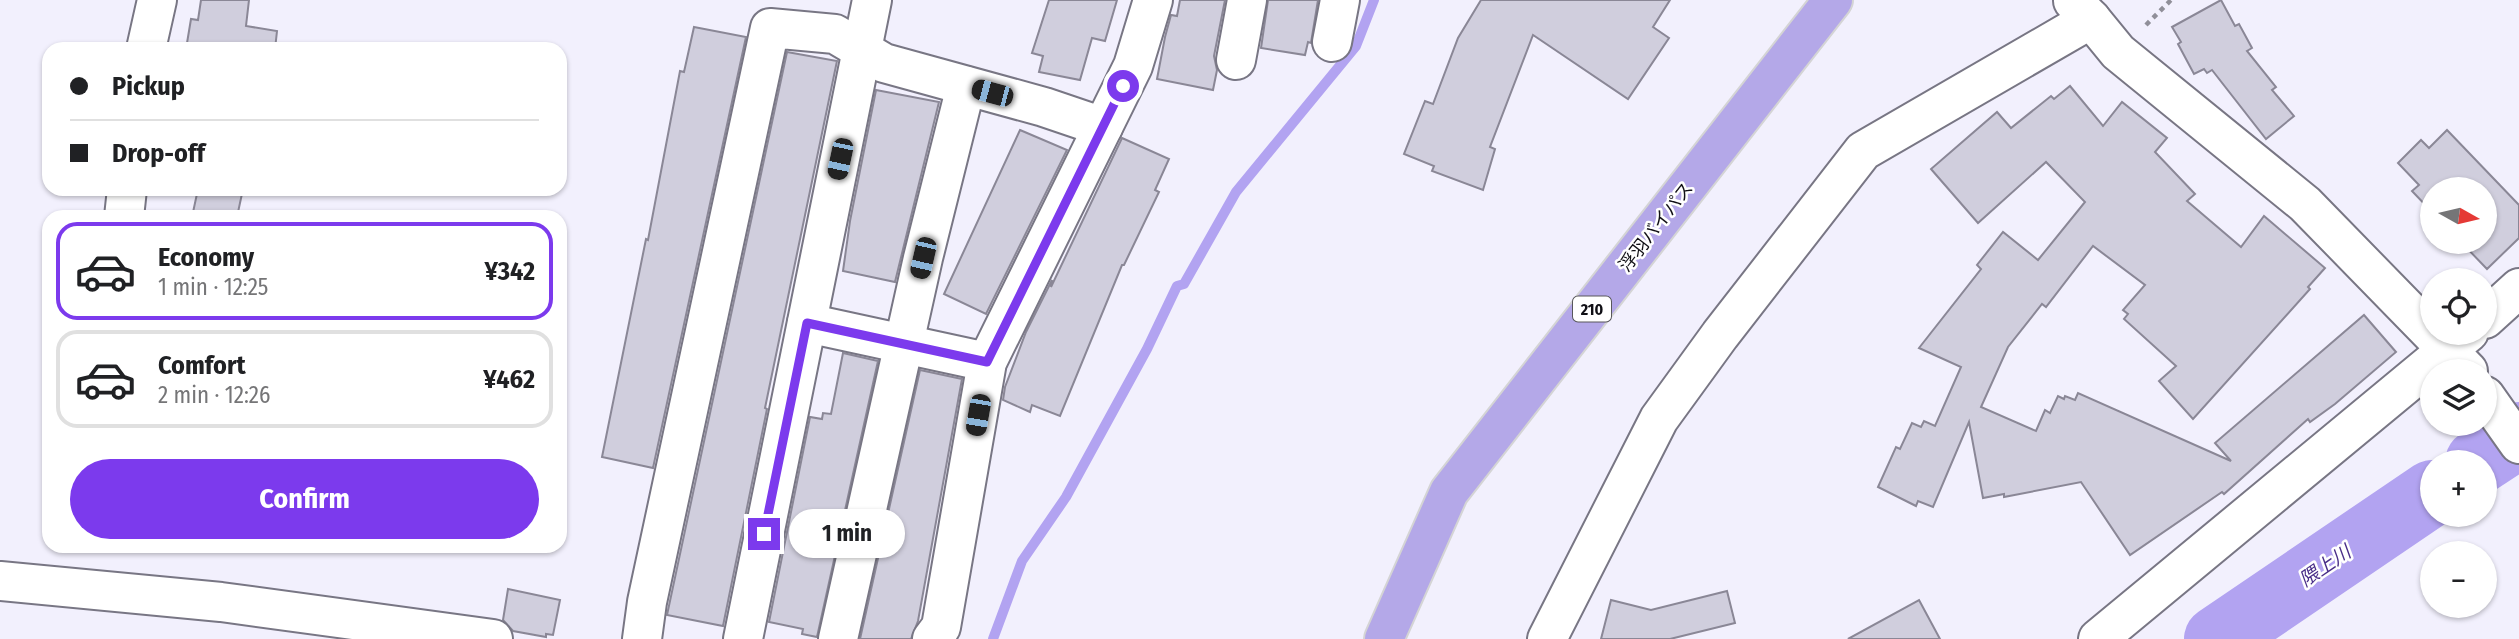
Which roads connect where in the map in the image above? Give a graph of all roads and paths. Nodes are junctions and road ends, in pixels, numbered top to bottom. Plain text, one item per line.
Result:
1 (157, 0) edge
2 (872, 0) edge
3 (1153, 0) edge
4 (1247, 0) edge
5 (1340, 0) edge
6 (1833, 0) edge
7 (2081, 9) edge
8 (148, 42) edge
9 (1332, 42) dead end
10 (862, 50) junction
11 (1236, 60) dead end
12 (966, 86) junction
13 (1103, 127) junction
14 (2519, 288) edge
15 (2497, 308) edge
16 (807, 323) junction
17 (904, 344) junction
18 (2462, 359) edge
19 (987, 362) junction
20 (2420, 399) edge
21 (2497, 410) edge
22 (2519, 444) edge
23 (0, 581) edge
24 (493, 639) edge
25 (642, 639) edge
26 (743, 639) edge
27 (838, 639) edge
28 (932, 639) edge
29 (1384, 639) edge
30 (1547, 639) edge
31 (2098, 639) edge

1 - 8 street
2 - 10 street
3 - 13 street
4 - 11 street
5 - 9 street
6 - 29 highway, 浮羽バイパス / 210
7 - 18 street
7 - 30 street
10 - 12 street
10 - 16 street
10 - 25 street
12 - 13 street
12 - 17 street
13 - 19 street
14 - 15 street
16 - 17 street
16 - 26 street
17 - 19 street
17 - 27 street
19 - 28 street
20 - 31 street
21 - 22 street
23 - 24 street

